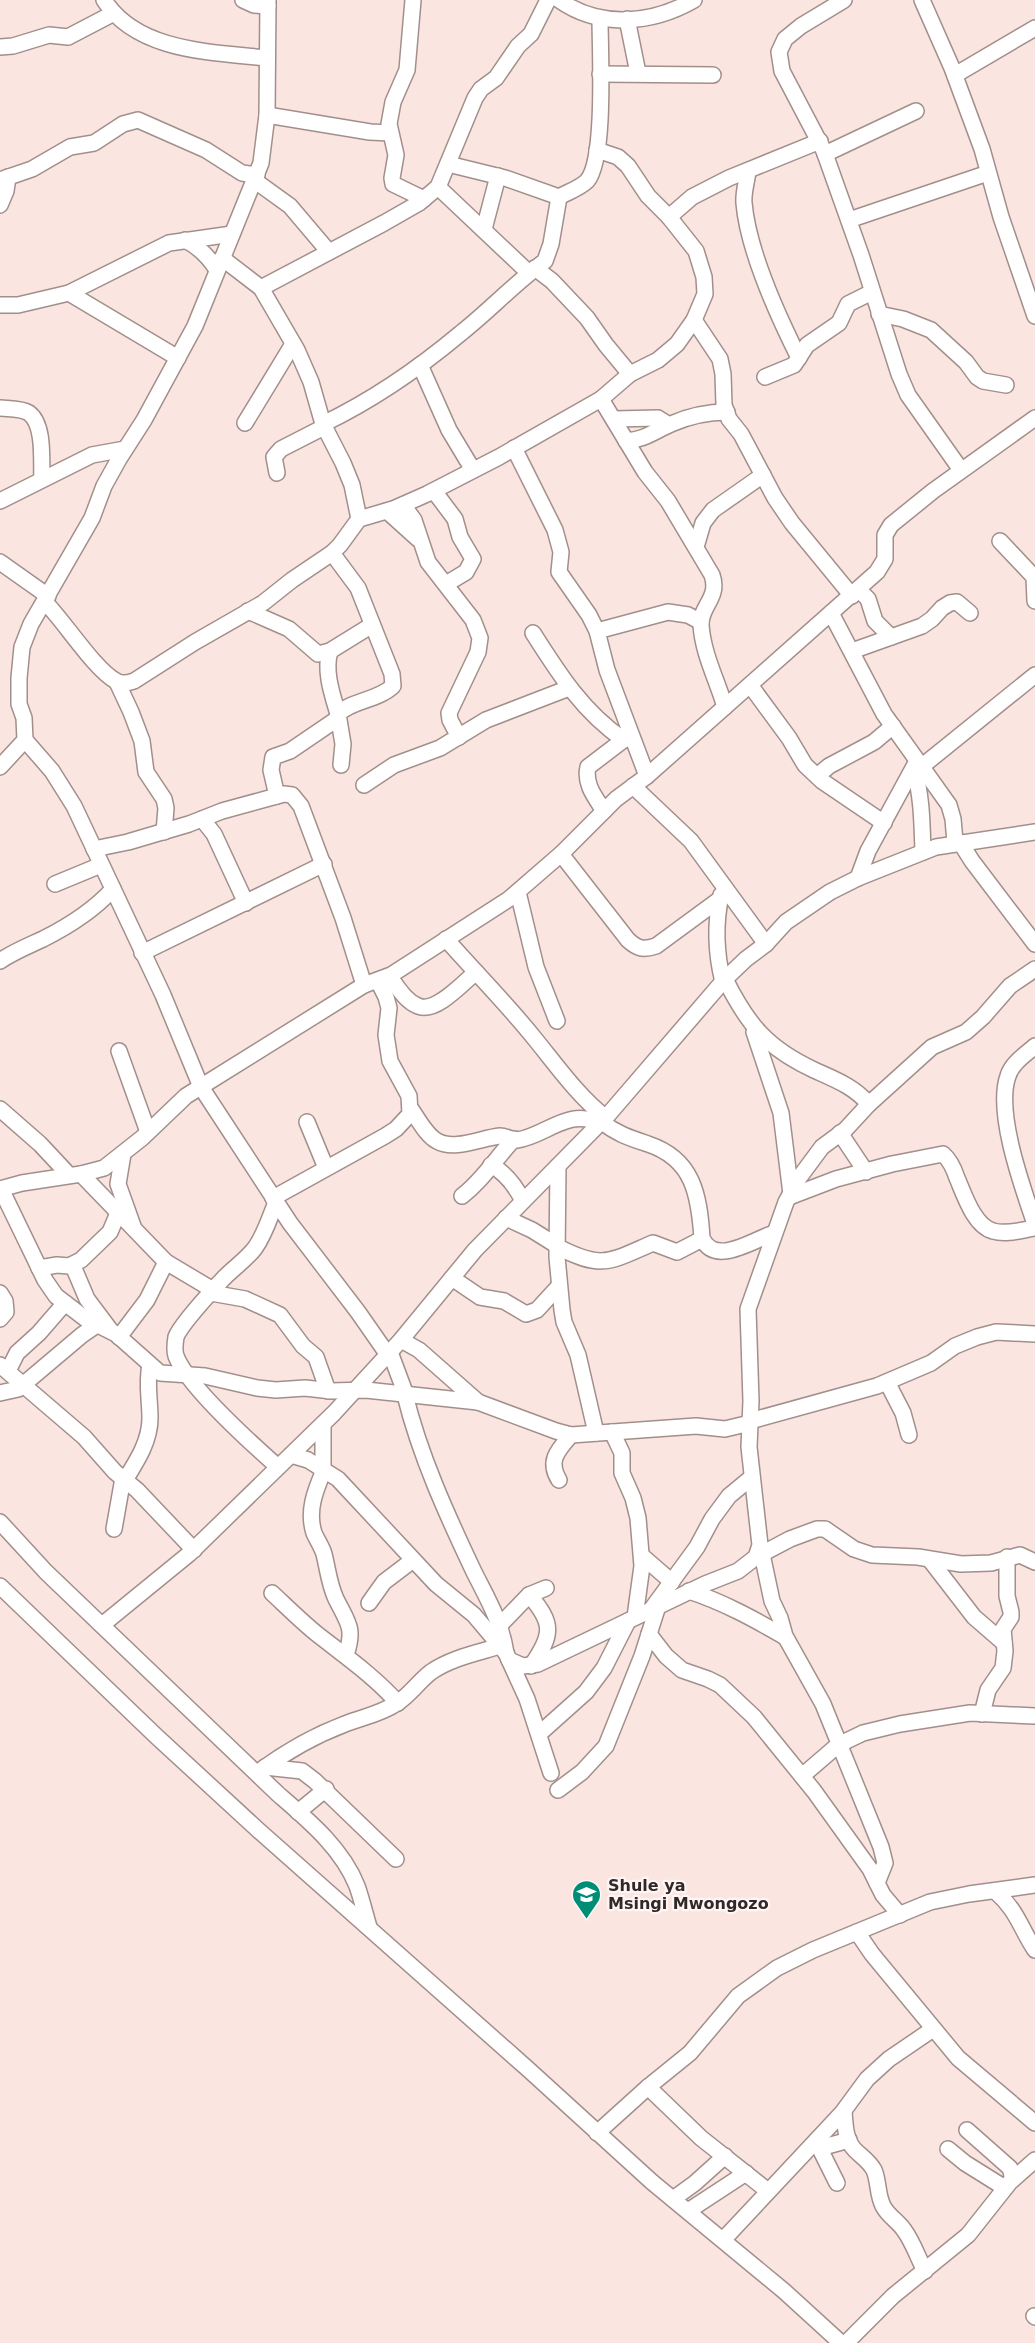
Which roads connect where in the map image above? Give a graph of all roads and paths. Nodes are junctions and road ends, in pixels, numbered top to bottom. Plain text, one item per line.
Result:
1 (104, 0) edge
2 (243, 0) edge
3 (413, 0) edge
4 (548, 0) edge
5 (559, 0) edge
6 (694, 0) edge
7 (844, 0) edge
8 (922, 0) edge
9 (268, 3) edge
10 (114, 13) junction
11 (600, 18) junction
12 (627, 19) junction
13 (1035, 28) edge
14 (0, 47) edge
15 (267, 58) junction
16 (638, 73) junction
17 (600, 74) junction
18 (713, 75) dead end
19 (955, 75) junction
20 (915, 111) dead end
21 (267, 115) junction
22 (390, 133) junction
23 (823, 148) junction
24 (597, 150) junction
25 (448, 164) junction
26 (748, 171) junction
27 (988, 173) junction
28 (498, 176) junction
29 (4, 178) edge
30 (255, 178) junction
31 (438, 187) junction
32 (559, 197) junction
33 (424, 199) junction
34 (0, 205) edge
35 (669, 217) junction
36 (849, 220) junction
37 (484, 230) junction
38 (232, 234) junction
39 (185, 240) junction
40 (329, 252) junction
41 (219, 264) junction
42 (532, 271) junction
43 (261, 288) junction
44 (1031, 290) edge
45 (872, 292) junction
46 (69, 293) junction
47 (0, 305) edge
48 (879, 314) junction
49 (1035, 316) edge
50 (694, 320) junction
51 (293, 344) junction
52 (178, 358) junction
53 (799, 358) junction
54 (420, 365) junction
55 (630, 374) junction
56 (765, 377) dead end
57 (1006, 385) dead end
58 (601, 399) junction
59 (0, 408) edge
60 (727, 412) junction
61 (1035, 418) edge
62 (614, 419) junction
63 (245, 423) dead end
64 (323, 425) junction
65 (669, 425) junction
66 (626, 441) junction
67 (514, 448) junction
68 (125, 449) junction
69 (473, 470) junction
70 (961, 470) junction
71 (277, 473) dead end
72 (764, 475) junction
73 (42, 478) junction
74 (434, 491) junction
75 (2, 496) edge
76 (403, 505) junction
77 (387, 511) junction
78 (709, 516) junction
79 (359, 519) junction
80 (687, 531) junction
81 (420, 540) junction
82 (1000, 542) dead end
83 (696, 547) junction
84 (332, 553) junction
85 (0, 562) edge
86 (446, 585) junction
87 (855, 593) junction
88 (46, 599) junction
89 (1035, 601) edge
90 (248, 611) junction
91 (831, 613) junction
92 (970, 613) dead end
93 (700, 622) junction
94 (372, 625) junction
95 (597, 631) junction
96 (533, 633) dead end
97 (891, 637) junction
98 (330, 651) junction
99 (852, 651) junction
100 (1035, 675) edge
101 (117, 682) junction
102 (750, 685) junction
103 (569, 688) junction
104 (725, 707) junction
105 (338, 716) junction
106 (893, 726) junction
107 (459, 736) junction
108 (628, 737) junction
109 (25, 740) junction
110 (2, 760) edge
111 (341, 765) dead end
112 (917, 766) junction
113 (647, 776) junction
114 (817, 776) junction
115 (364, 784) dead end
116 (633, 786) junction
117 (276, 796) junction
118 (604, 811) junction
119 (202, 819) junction
120 (884, 823) junction
121 (164, 832) junction
122 (1035, 832) edge
123 (958, 842) junction
124 (94, 849) junction
125 (923, 852) junction
126 (561, 854) junction
127 (324, 864) junction
128 (101, 865) junction
129 (858, 878) junction
130 (55, 884) dead end
131 (112, 889) junction
132 (518, 892) junction
133 (722, 893) junction
134 (246, 903) junction
135 (446, 939) junction
136 (766, 944) junction
137 (1035, 944) edge
138 (142, 953) junction
139 (0, 961) edge
140 (1035, 969) edge
141 (476, 972) junction
142 (724, 980) junction
143 (377, 981) junction
144 (557, 1021) dead end
145 (752, 1026) junction
146 (1035, 1046) edge
147 (119, 1051) dead end
148 (201, 1087) junction
149 (869, 1104) junction
150 (0, 1109) edge
151 (411, 1109) junction
152 (602, 1121) junction
153 (307, 1122) dead end
154 (148, 1132) junction
155 (840, 1132) junction
156 (514, 1140) junction
157 (123, 1154) junction
158 (491, 1166) junction
159 (558, 1166) junction
160 (326, 1168) junction
161 (866, 1172) junction
162 (75, 1175) junction
163 (0, 1189) edge
164 (462, 1196) dead end
165 (790, 1196) junction
166 (275, 1200) junction
167 (523, 1200) junction
168 (118, 1213) junction
169 (506, 1218) junction
170 (1035, 1226) edge
171 (135, 1230) junction
172 (774, 1233) junction
173 (702, 1239) junction
174 (556, 1245) junction
175 (166, 1262) junction
176 (73, 1266) junction
177 (39, 1268) junction
178 (452, 1278) junction
179 (559, 1286) junction
180 (212, 1292) junction
181 (0, 1293) edge
182 (65, 1303) junction
183 (0, 1319) edge
184 (95, 1326) junction
185 (115, 1334) junction
186 (1035, 1334) edge
187 (401, 1340) junction
188 (389, 1354) junction
189 (150, 1365) junction
190 (4, 1368) edge
191 (189, 1376) junction
192 (887, 1382) junction
193 (24, 1384) junction
194 (328, 1391) junction
195 (354, 1391) junction
196 (0, 1394) edge
197 (405, 1395) junction
198 (478, 1402) junction
199 (750, 1422) junction
200 (322, 1424) junction
201 (604, 1432) junction
202 (571, 1435) junction
203 (909, 1435) dead end
204 (291, 1455) junction
205 (278, 1467) junction
206 (323, 1470) junction
207 (752, 1477) junction
208 (124, 1479) junction
209 (559, 1480) dead end
210 (0, 1522) edge
211 (114, 1529) dead end
212 (194, 1550) junction
213 (759, 1555) junction
214 (642, 1556) junction
215 (1007, 1557) junction
216 (413, 1560) junction
217 (930, 1560) junction
218 (1035, 1562) edge
219 (671, 1582) junction
220 (0, 1586) edge
221 (546, 1588) dead end
222 (688, 1592) junction
223 (272, 1593) dead end
224 (529, 1595) junction
225 (369, 1603) dead end
226 (655, 1608) junction
227 (632, 1619) junction
228 (102, 1625) junction
229 (500, 1625) junction
230 (649, 1634) junction
231 (785, 1637) junction
232 (1004, 1643) junction
233 (505, 1653) junction
234 (346, 1655) junction
235 (531, 1666) junction
236 (398, 1703) junction
237 (982, 1714) junction
238 (1034, 1717) edge
239 (539, 1734) junction
240 (838, 1745) junction
241 (292, 1749) junction
242 (261, 1770) junction
243 (551, 1773) dead end
244 (802, 1776) junction
245 (311, 1778) junction
246 (326, 1790) junction
247 (558, 1790) dead end
248 (298, 1812) junction
249 (396, 1859) dead end
250 (877, 1883) junction
251 (1035, 1885) edge
252 (995, 1891) junction
253 (900, 1915) junction
254 (369, 1927) junction
255 (857, 1932) junction
256 (1035, 1950) edge
257 (933, 2029) junction
258 (648, 2086) junction
259 (844, 2111) junction
260 (1035, 2122) edge
261 (967, 2130) dead end
262 (597, 2133) junction
263 (849, 2140) junction
264 (818, 2144) junction
265 (948, 2149) dead end
266 (725, 2156) junction
267 (1000, 2159) junction
268 (1030, 2164) edge
269 (746, 2173) junction
270 (837, 2183) dead end
271 (1009, 2184) junction
272 (768, 2191) junction
273 (673, 2199) junction
274 (688, 2211) junction
275 (723, 2240) junction
276 (925, 2271) junction
277 (841, 2343) edge
278 (846, 2343) edge

1 - 10 street
2 - 9 street
3 - 22 street
4 - 25 street
5 - 11 street
6 - 12 street
7 - 23 street
8 - 19 street
9 - 15 street
10 - 14 street
10 - 15 street
11 - 12 street
11 - 17 street
12 - 16 street
13 - 19 street
15 - 21 street
16 - 17 street
16 - 18 street
17 - 24 street
19 - 27 street
20 - 23 street
21 - 22 street
21 - 30 street
22 - 33 street
23 - 26 street
23 - 36 street
24 - 32 street
24 - 35 street
25 - 28 street
25 - 31 street
26 - 35 street
26 - 53 street
27 - 36 street
27 - 44 street
28 - 32 street
28 - 37 street
29 - 30 street
29 - 34 street
30 - 38 street
30 - 40 street
31 - 33 street
31 - 37 street
32 - 42 street
33 - 40 street
35 - 50 street
36 - 45 street
37 - 42 street
38 - 39 street
38 - 41 street
39 - 41 street
39 - 46 street
40 - 43 street
41 - 43 street
41 - 52 street
42 - 54 street
42 - 55 street
43 - 51 street
44 - 49 street
45 - 48 street
45 - 53 street
46 - 47 street
46 - 52 street
48 - 57 street
48 - 70 street
50 - 55 street
50 - 60 street
51 - 63 street
51 - 64 street
52 - 68 street
53 - 56 street
54 - 64 street
54 - 69 street
55 - 58 street
58 - 62 street
58 - 67 street
59 - 73 street
60 - 65 street
60 - 72 street
61 - 70 street
62 - 65 street
62 - 66 street
64 - 71 street
64 - 79 street
65 - 66 street
66 - 80 street
67 - 69 street
67 - 95 street
68 - 73 street
68 - 88 street
69 - 74 street
70 - 87 street
72 - 78 street
72 - 87 street
73 - 75 street
74 - 76 street
74 - 86 street
76 - 77 street
76 - 81 street
77 - 79 street
77 - 81 street
78 - 80 street
78 - 83 street
79 - 84 street
80 - 83 street
81 - 86 street
82 - 89 street
83 - 93 street
84 - 90 street
84 - 94 street
85 - 88 street
86 - 107 street
87 - 91 street
87 - 97 street
88 - 101 street
88 - 109 street
90 - 98 street
90 - 101 street
91 - 99 street
91 - 102 street
92 - 97 street
93 - 95 street
93 - 104 street
94 - 98 street
94 - 105 street
95 - 108 street
96 - 103 street
97 - 99 street
98 - 105 street
99 - 106 street
100 - 112 street
101 - 121 street
102 - 104 street
102 - 114 street
103 - 107 street
103 - 108 street
104 - 113 street
105 - 111 street
105 - 117 street
106 - 112 street
106 - 114 street
107 - 115 street
108 - 113 street
108 - 118 street
109 - 110 street
109 - 124 street
112 - 120 street
112 - 123 street
112 - 125 street
113 - 116 street
114 - 120 street
116 - 118 street
116 - 133 street
117 - 119 street
117 - 127 street
118 - 126 street
119 - 121 street
119 - 134 street
120 - 129 street
121 - 124 street
122 - 123 street
123 - 125 street
123 - 137 street
124 - 128 street
125 - 129 street
126 - 132 street
126 - 133 street
127 - 134 street
127 - 143 street
128 - 130 street
128 - 131 street
129 - 136 street
131 - 138 street
131 - 139 street
132 - 135 street
132 - 144 street
133 - 136 street
133 - 142 street
134 - 138 street
135 - 141 street
135 - 143 street
136 - 142 street
138 - 148 street
140 - 149 street
141 - 143 street
141 - 152 street
142 - 145 street
142 - 152 street
143 - 148 street
143 - 151 street
145 - 149 street
145 - 165 street
146 - 170 street
147 - 154 street
148 - 154 street
148 - 166 street
149 - 155 street
150 - 162 street
151 - 156 street
151 - 160 street
152 - 156 street
152 - 159 street
152 - 173 street
153 - 160 street
154 - 157 street
155 - 161 street
155 - 165 street
156 - 158 street
157 - 162 street
157 - 171 street
158 - 164 street
158 - 167 street
159 - 167 street
159 - 174 street
160 - 166 street
161 - 165 street
161 - 170 street
162 - 163 street
162 - 168 street
163 - 177 street
165 - 172 street
166 - 180 street
166 - 188 street
167 - 169 street
168 - 171 street
168 - 176 street
169 - 174 street
169 - 178 street
171 - 175 street
172 - 173 street
172 - 199 street
173 - 174 street
174 - 179 street
175 - 180 street
175 - 185 street
176 - 177 street
176 - 185 street
177 - 182 street
178 - 179 street
178 - 187 street
179 - 201 street
180 - 191 street
180 - 194 street
181 - 183 street
182 - 184 street
182 - 190 street
184 - 185 street
184 - 193 street
185 - 189 street
186 - 192 street
187 - 188 street
187 - 198 street
188 - 195 street
188 - 197 street
189 - 191 street
189 - 208 street
190 - 193 street
191 - 194 street
191 - 205 street
192 - 199 street
192 - 203 street
193 - 196 street
193 - 208 street
194 - 195 street
195 - 197 street
195 - 200 street
197 - 198 street
197 - 229 street
198 - 202 street
199 - 201 street
199 - 207 street
200 - 204 street
200 - 206 street
201 - 202 street
201 - 214 street
202 - 209 street
204 - 205 street
204 - 206 street
205 - 212 street
206 - 216 street
206 - 234 street
207 - 213 street
207 - 219 street
208 - 211 street
208 - 212 street
210 - 228 street
212 - 228 street
213 - 217 street
213 - 222 street
213 - 231 street
214 - 219 street
214 - 227 street
215 - 217 street
215 - 218 street
215 - 232 street
216 - 225 street
216 - 233 street
217 - 232 street
219 - 222 street
219 - 226 street
220 - 254 street
221 - 224 street
222 - 226 street
222 - 231 street
223 - 234 street
224 - 229 street
224 - 235 street
226 - 227 street
226 - 230 street
227 - 235 street
227 - 239 street
228 - 242 street
229 - 233 street
230 - 244 street
230 - 247 street
231 - 240 street
232 - 237 street
233 - 235 street
233 - 236 street
233 - 239 street
234 - 236 street
236 - 241 street
237 - 238 street
237 - 240 street
239 - 243 street
240 - 244 street
240 - 250 street
241 - 242 street
241 - 245 street
242 - 245 street
242 - 248 street
244 - 250 street
245 - 246 street
246 - 248 street
246 - 249 street
248 - 254 street
250 - 253 street
251 - 252 street
252 - 253 street
252 - 256 street
253 - 255 street
254 - 262 street
255 - 257 street
255 - 258 street
257 - 259 street
257 - 260 street
258 - 262 street
258 - 266 street
259 - 263 street
259 - 264 street
261 - 267 street
262 - 273 street
263 - 264 street
263 - 276 street
264 - 270 street
264 - 272 street
265 - 271 street
266 - 269 street
266 - 273 street
267 - 268 street
267 - 271 street
268 - 271 street
269 - 272 street
269 - 274 street
271 - 276 street
272 - 275 street
273 - 274 street
274 - 275 street
275 - 277 street
276 - 278 street

